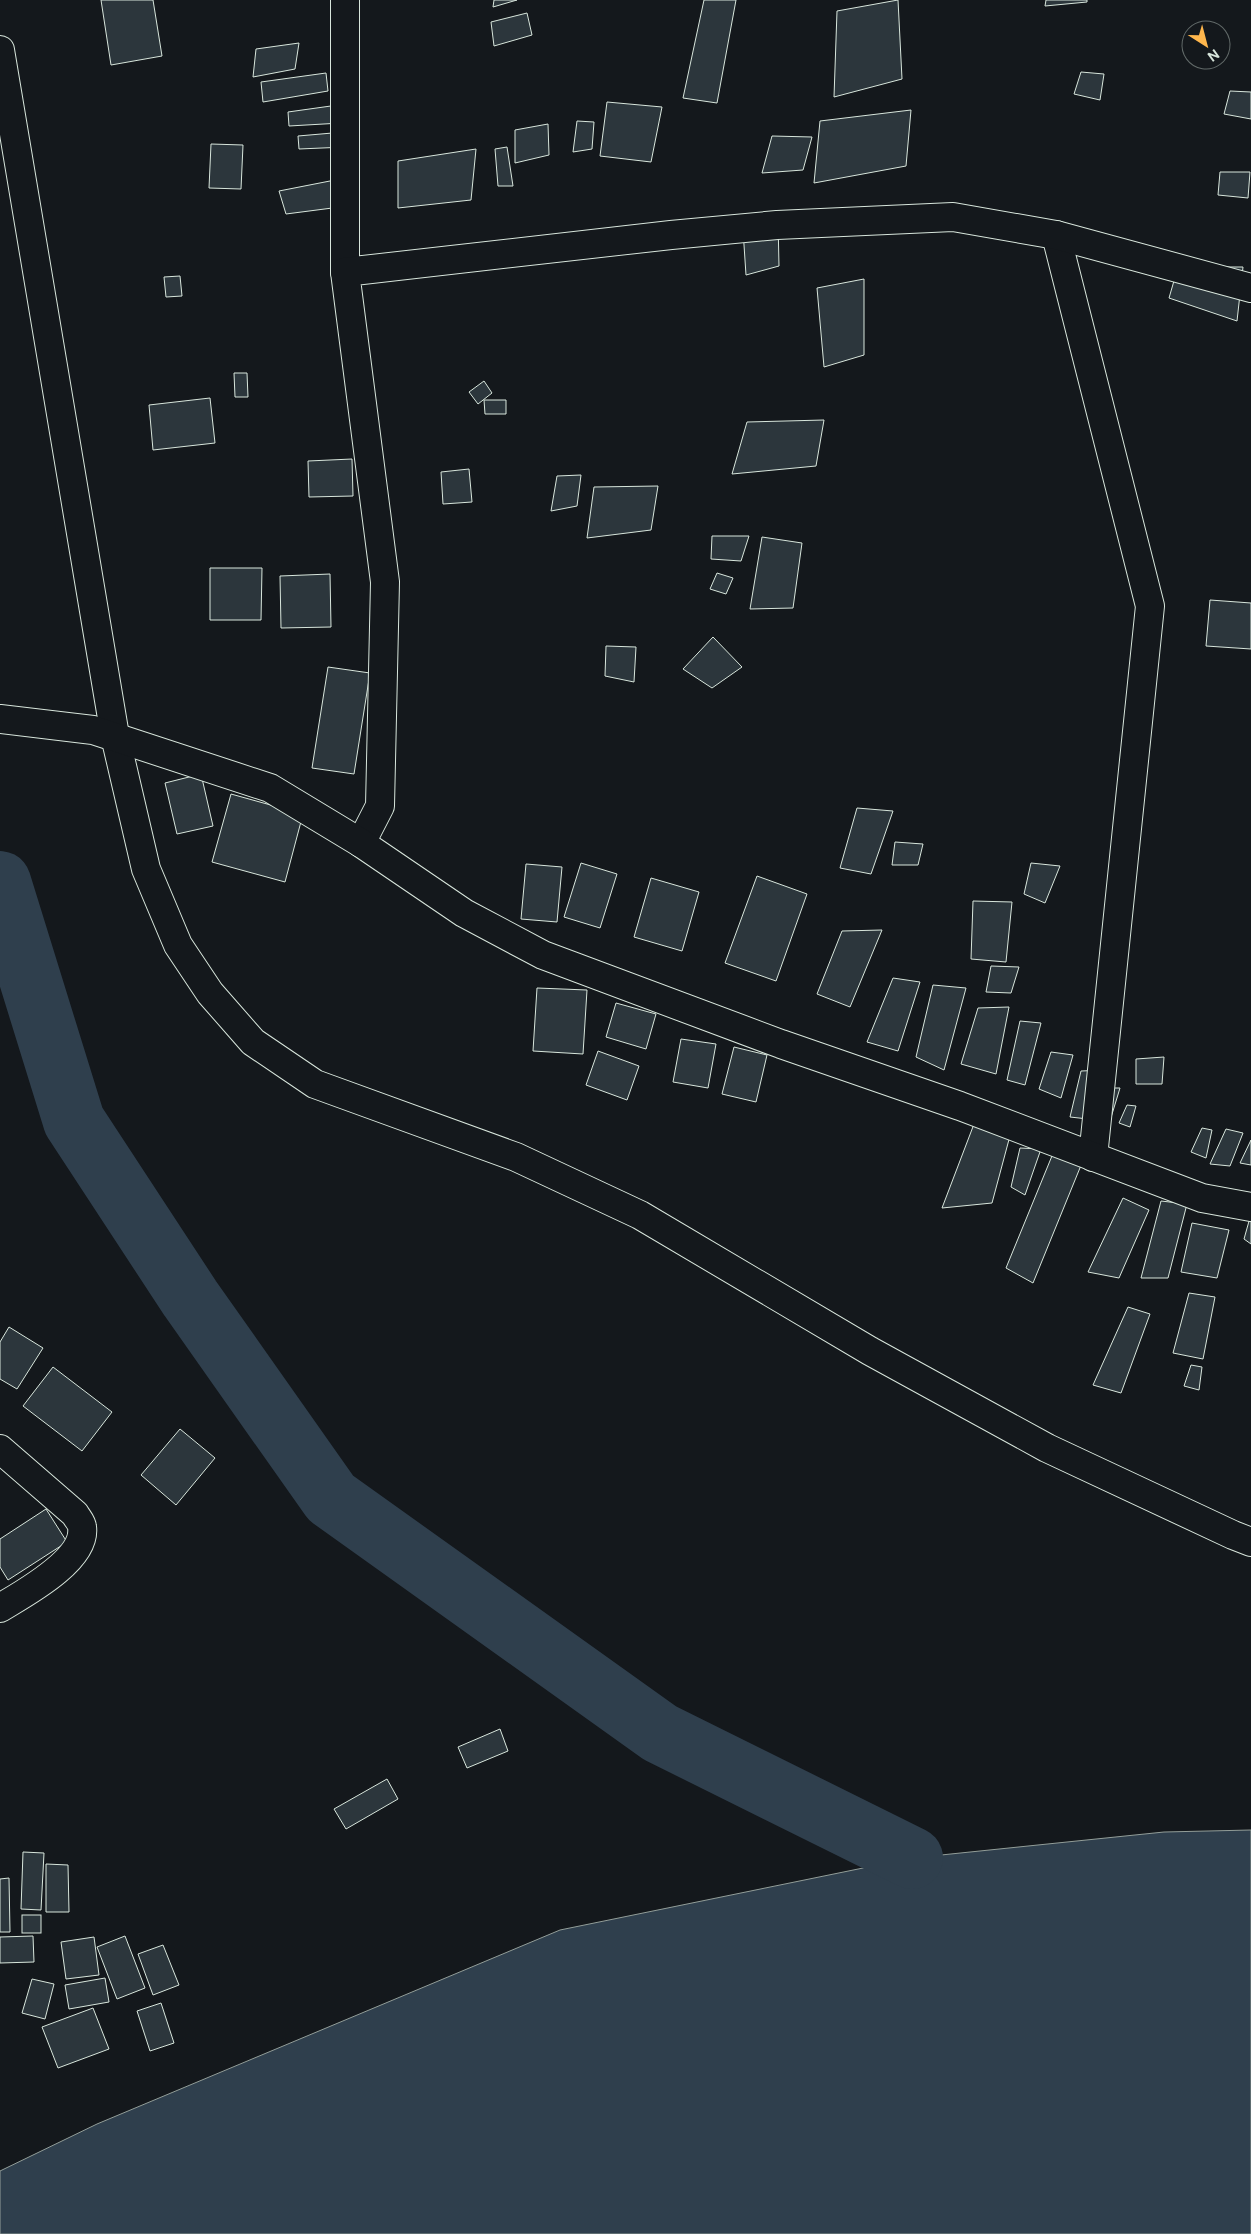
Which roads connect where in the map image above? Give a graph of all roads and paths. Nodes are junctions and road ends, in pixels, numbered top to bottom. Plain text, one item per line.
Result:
1 (345, 0) edge
2 (0, 50) edge
3 (1056, 235) junction
4 (346, 272) junction
5 (1251, 288) edge
6 (0, 719) edge
7 (104, 733) junction
8 (361, 843) junction
9 (1093, 1156) junction
10 (1251, 1207) edge
11 (0, 1449) edge
12 (1251, 1542) edge
13 (0, 1608) edge

1 - 4 street
2 - 7 street
3 - 4 street
3 - 5 street
3 - 9 street
4 - 8 street
6 - 7 street
7 - 8 street
7 - 12 street
8 - 9 street
9 - 10 street
11 - 13 street

